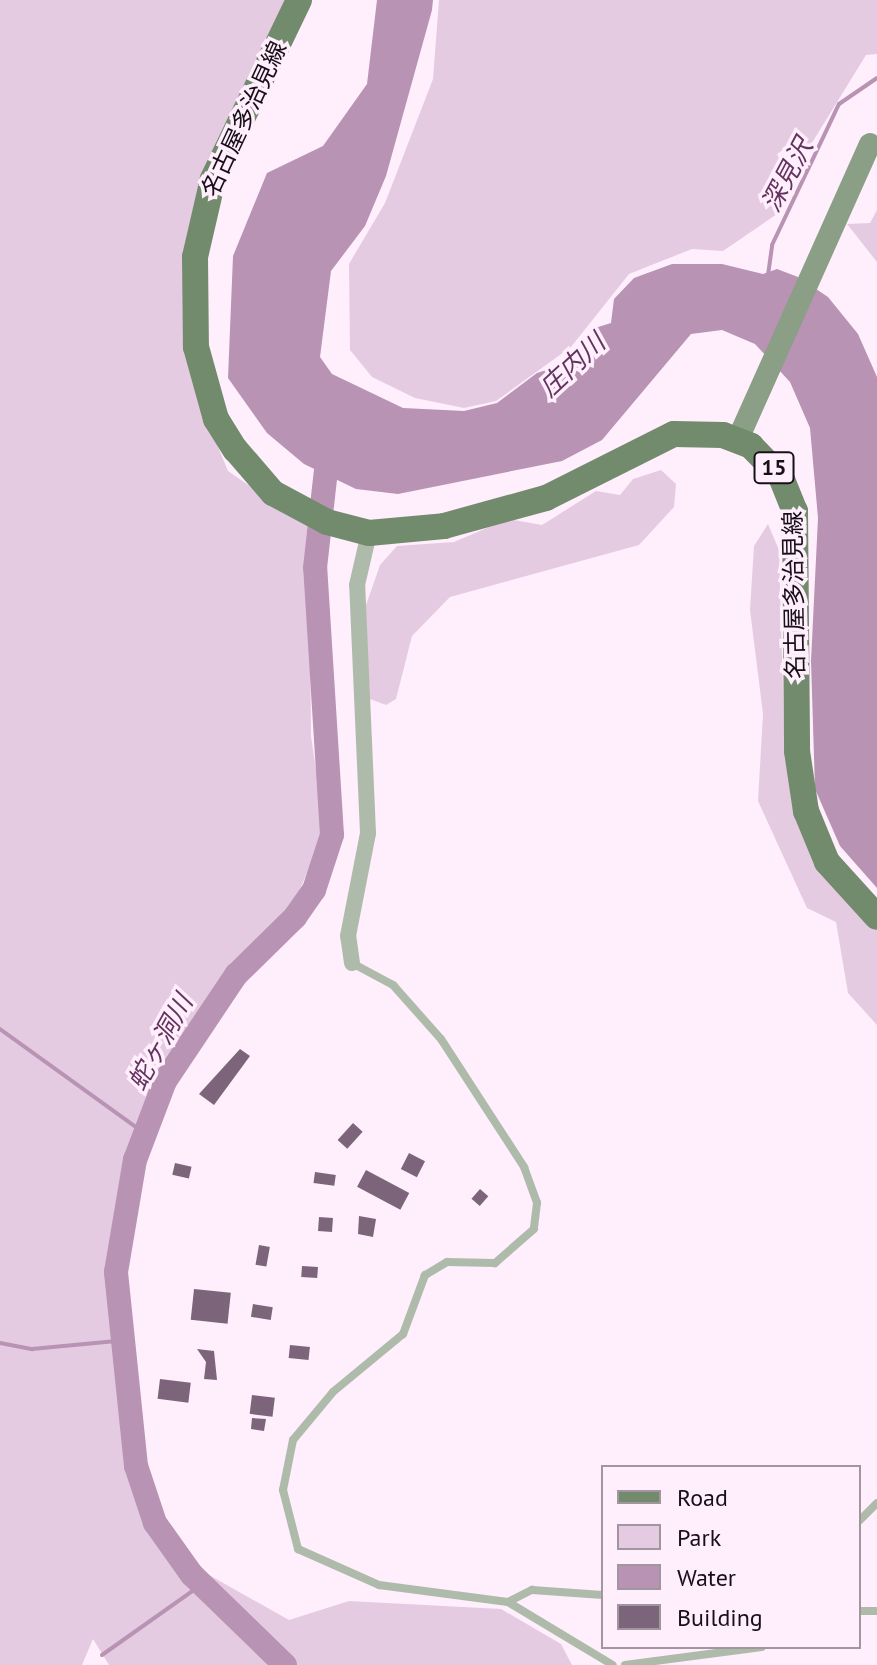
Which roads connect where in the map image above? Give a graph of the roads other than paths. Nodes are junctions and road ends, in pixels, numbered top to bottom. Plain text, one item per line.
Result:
1 (299, 0) edge
2 (874, 139) edge
3 (738, 439) junction
4 (369, 533) junction
5 (877, 917) edge
6 (352, 963) joint
7 (877, 1503) edge
8 (861, 1519) edge
9 (601, 1595) edge
10 (508, 1602) junction
11 (747, 1649) edge
12 (613, 1665) edge
13 (625, 1665) edge

1 - 4 main road, 名古屋多治見線 / 15
2 - 3 street
3 - 4 main road, 名古屋多治見線 / 15
3 - 5 main road, 名古屋多治見線 / 15
4 - 6 street
6 - 10 lane
7 - 8 lane
9 - 10 lane
10 - 12 lane
11 - 13 lane

